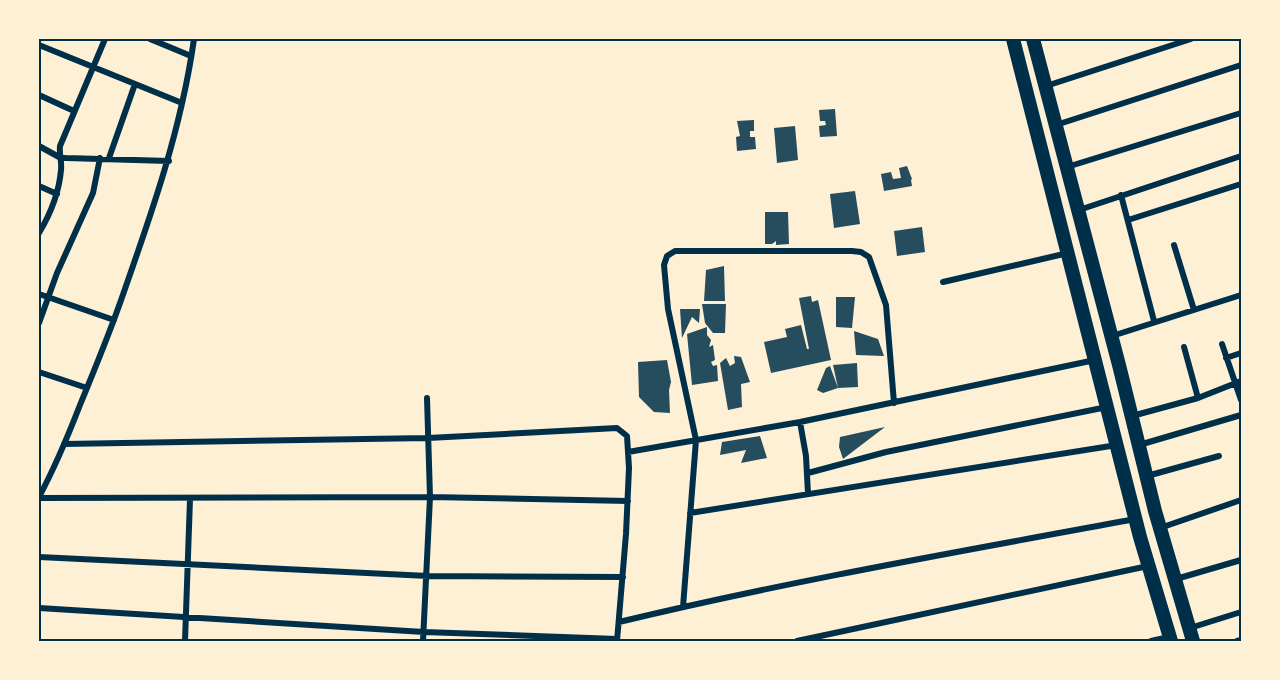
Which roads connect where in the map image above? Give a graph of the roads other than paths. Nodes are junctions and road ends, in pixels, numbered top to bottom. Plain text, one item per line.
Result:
1 (105, 39) edge
2 (150, 39) edge
3 (194, 39) edge
4 (1013, 39) edge
5 (1033, 39) edge
6 (1191, 39) edge
7 (39, 45) edge
8 (191, 56) junction
9 (1241, 65) edge
10 (93, 67) junction
11 (135, 84) junction
12 (1045, 86) junction
13 (39, 95) edge
14 (182, 103) junction
15 (74, 111) junction
16 (1241, 113) edge
17 (1055, 125) junction
18 (39, 146) edge
19 (1241, 156) edge
20 (59, 157) junction
21 (100, 158) junction
22 (109, 158) junction
23 (169, 161) junction
24 (1066, 167) junction
25 (1241, 184) edge
26 (39, 186) edge
27 (57, 195) junction
28 (1121, 195) junction
29 (1078, 210) junction
30 (1128, 220) junction
31 (40, 230) edge
32 (1174, 245) dead end
33 (1068, 253) junction
34 (943, 282) dead end
35 (39, 294) edge
36 (1241, 295) edge
37 (49, 297) junction
38 (1194, 310) junction
39 (114, 320) junction
40 (1154, 321) junction
41 (39, 323) edge
42 (1111, 336) junction
43 (1222, 344) dead end
44 (1184, 346) dead end
45 (1241, 353) edge
46 (1226, 358) junction
47 (1095, 360) junction
48 (39, 372) edge
49 (1238, 382) edge
50 (87, 388) junction
51 (428, 398) dead end
52 (1198, 398) junction
53 (1241, 400) edge
54 (894, 403) junction
55 (1107, 406) junction
56 (1241, 416) edge
57 (1132, 417) junction
58 (800, 422) junction
59 (428, 438) junction
60 (696, 440) junction
61 (64, 444) junction
62 (1118, 445) junction
63 (1139, 445) junction
64 (628, 452) junction
65 (1219, 456) dead end
66 (808, 473) junction
67 (1147, 476) junction
68 (808, 494) junction
69 (39, 497) edge
70 (430, 497) junction
71 (190, 499) junction
72 (1241, 500) edge
73 (628, 501) junction
74 (690, 513) junction
75 (1136, 519) junction
76 (1160, 528) junction
77 (39, 557) edge
78 (1241, 560) edge
79 (188, 565) junction
80 (1149, 566) junction
81 (428, 576) junction
82 (622, 577) junction
83 (1175, 580) junction
84 (683, 607) junction
85 (39, 608) edge
86 (1241, 612) edge
87 (186, 618) junction
88 (619, 622) junction
89 (424, 632) junction
90 (1192, 635) edge
91 (1170, 639) edge
92 (617, 640) edge
93 (185, 641) edge
94 (423, 641) edge
95 (797, 641) edge
96 (1151, 641) edge

1 - 10 street
2 - 8 street
3 - 8 street
4 - 33 highway
5 - 12 highway
6 - 12 street
7 - 10 street
8 - 14 street
9 - 17 street
10 - 11 street
10 - 15 street
11 - 14 street
11 - 22 street
12 - 17 highway
13 - 15 street
14 - 23 street
15 - 20 street
16 - 24 street
17 - 24 highway
18 - 20 street
19 - 28 street
20 - 21 street
20 - 27 street
21 - 22 street
21 - 37 street
22 - 23 street
23 - 39 street
24 - 29 highway
25 - 30 street
26 - 27 street
27 - 31 street
28 - 29 street
28 - 30 street
29 - 42 highway
30 - 40 street
32 - 38 street
33 - 34 street
33 - 47 highway
35 - 37 street
36 - 38 street
37 - 39 street
37 - 41 street
38 - 40 street
39 - 50 street
40 - 42 street
42 - 57 highway
43 - 46 street
44 - 52 street
45 - 46 street
46 - 49 street
47 - 54 street
47 - 55 highway
48 - 50 street
49 - 52 street
49 - 53 street
50 - 61 street
51 - 59 street
52 - 57 street
54 - 58 street
54 - 60 street
55 - 62 highway
55 - 66 street
56 - 63 street
57 - 63 highway
58 - 60 street
58 - 66 street
59 - 61 street
59 - 64 street
59 - 70 street
60 - 64 street
60 - 74 street
61 - 69 street
62 - 68 street
62 - 75 highway
63 - 67 highway
64 - 73 street
65 - 67 street
66 - 68 street
67 - 76 highway
68 - 74 street
69 - 71 street
70 - 71 street
70 - 73 street
70 - 81 street
71 - 79 street
72 - 76 street
73 - 82 street
74 - 84 street
75 - 80 highway
75 - 84 street
76 - 83 highway
77 - 79 street
78 - 83 street
79 - 81 street
79 - 87 street
80 - 91 highway
80 - 95 street
81 - 82 street
81 - 89 street
82 - 88 street
83 - 90 highway
84 - 88 street
85 - 87 street
86 - 90 street
87 - 89 street
87 - 93 street
88 - 92 street
89 - 92 street
89 - 94 street
91 - 96 street

